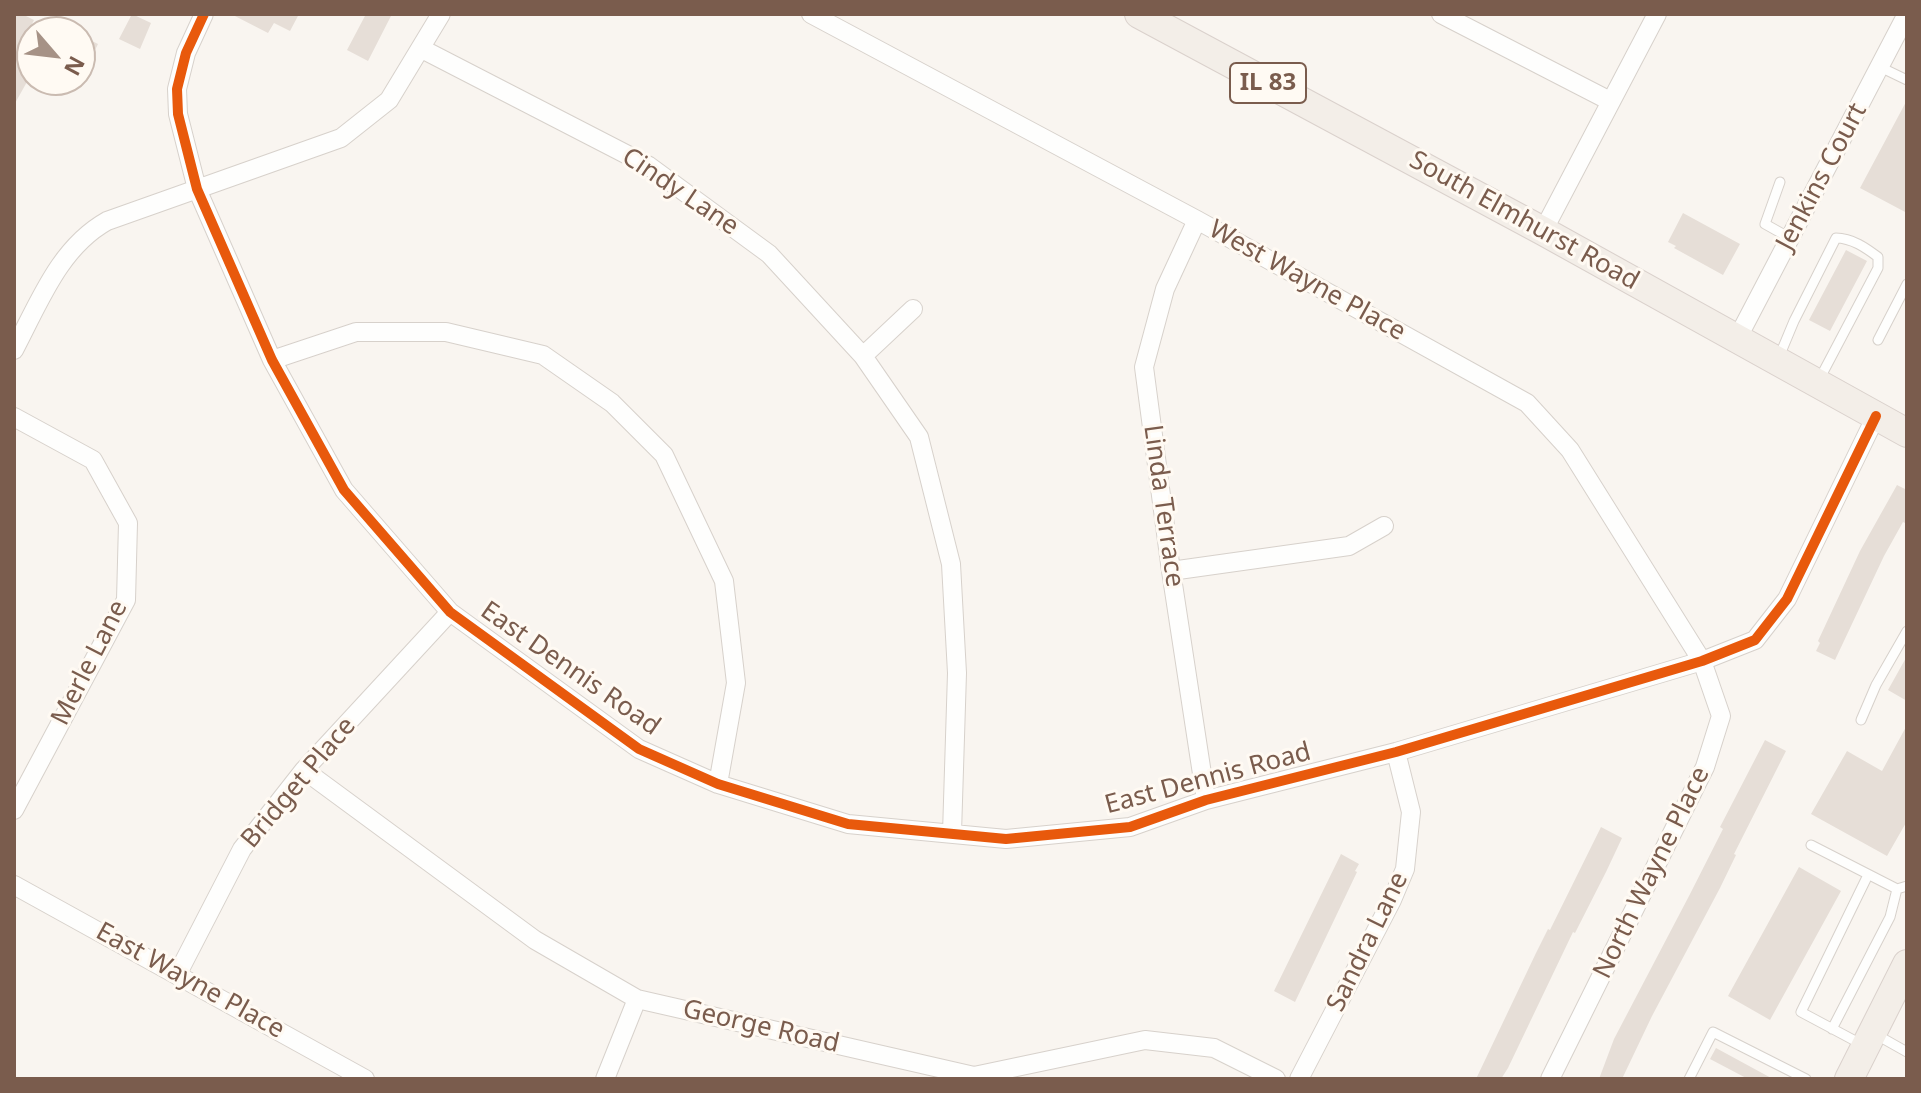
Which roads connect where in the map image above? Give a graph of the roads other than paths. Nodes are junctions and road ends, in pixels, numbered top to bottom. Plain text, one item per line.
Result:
1 (204, 14) edge
2 (441, 14) edge
3 (811, 14) edge
4 (1139, 14) edge
5 (1441, 14) edge
6 (1657, 14) edge
7 (1907, 14) edge
8 (422, 49) junction
9 (1880, 67) junction
10 (1907, 80) edge
11 (1610, 101) junction
12 (1780, 182) dead end
13 (197, 189) junction
14 (1197, 220) junction
15 (1543, 231) junction
16 (1790, 238) junction
17 (1907, 284) edge
18 (913, 309) dead end
19 (1737, 339) junction
20 (1878, 340) dead end
21 (14, 350) edge
22 (863, 356) junction
23 (272, 360) junction
24 (1777, 361) junction
25 (1817, 383) junction
26 (1876, 416) junction
27 (14, 417) edge
28 (1907, 433) edge
29 (1384, 526) dead end
30 (1171, 571) junction
31 (450, 612) junction
32 (1907, 631) edge
33 (1702, 661) junction
34 (1861, 720) dead end
35 (1396, 752) junction
36 (304, 770) junction
37 (718, 784) junction
38 (1206, 800) junction
39 (14, 810) edge
40 (952, 833) junction
41 (1811, 845) dead end
42 (1868, 875) junction
43 (14, 885) edge
44 (1902, 887) edge
45 (178, 973) junction
46 (1904, 977) edge
47 (637, 999) junction
48 (1832, 1029) junction
49 (1869, 1040) junction
50 (1907, 1052) edge
51 (1690, 1076) edge
52 (365, 1079) edge
53 (605, 1079) edge
54 (1276, 1079) edge
55 (1299, 1079) edge
56 (1550, 1079) edge
57 (1702, 1079) edge
58 (1806, 1079) edge
59 (1849, 1079) edge

1 - 13 street, East Dennis Road
2 - 8 street
3 - 14 street, West Wayne Place
4 - 15 main road, South Elmhurst Road / IL 83
5 - 11 street
6 - 11 street
7 - 9 street, Jenkins Court
8 - 13 street
8 - 22 street, Cindy Lane
9 - 10 lane
9 - 16 street, Jenkins Court
11 - 15 street
12 - 16 lane
13 - 21 street
13 - 23 street, East Dennis Road
14 - 30 street, Linda Terrace
14 - 33 street, West Wayne Place
15 - 19 main road, South Elmhurst Road / IL 83
16 - 19 street, Jenkins Court
17 - 20 lane
18 - 22 street
19 - 24 main road, South Elmhurst Road / IL 83
22 - 40 street, Cindy Lane
23 - 31 street, East Dennis Road
23 - 37 street
24 - 25 main road, South Elmhurst Road / IL 83
24 - 25 lane
25 - 26 main road, South Elmhurst Road / IL 83
26 - 28 main road, South Elmhurst Road / IL 83
26 - 33 street, East Dennis Road
27 - 39 street, Merle Lane
29 - 30 street
30 - 38 street, Linda Terrace
31 - 36 street, Bridget Place
31 - 37 street, East Dennis Road
32 - 34 lane
33 - 35 street, East Dennis Road
33 - 56 street, North Wayne Place
35 - 38 street, East Dennis Road
35 - 55 street, Sandra Lane
36 - 45 street, Bridget Place
36 - 47 street, George Road
37 - 40 street, East Dennis Road
38 - 40 street, East Dennis Road
41 - 42 lane
42 - 44 lane
42 - 48 lane
43 - 45 street, East Wayne Place
44 - 48 lane
45 - 52 street, East Wayne Place
46 - 49 main road
47 - 53 street
47 - 54 street, George Road
48 - 49 lane
49 - 50 lane
49 - 59 main road
51 - 57 lane
51 - 58 lane

